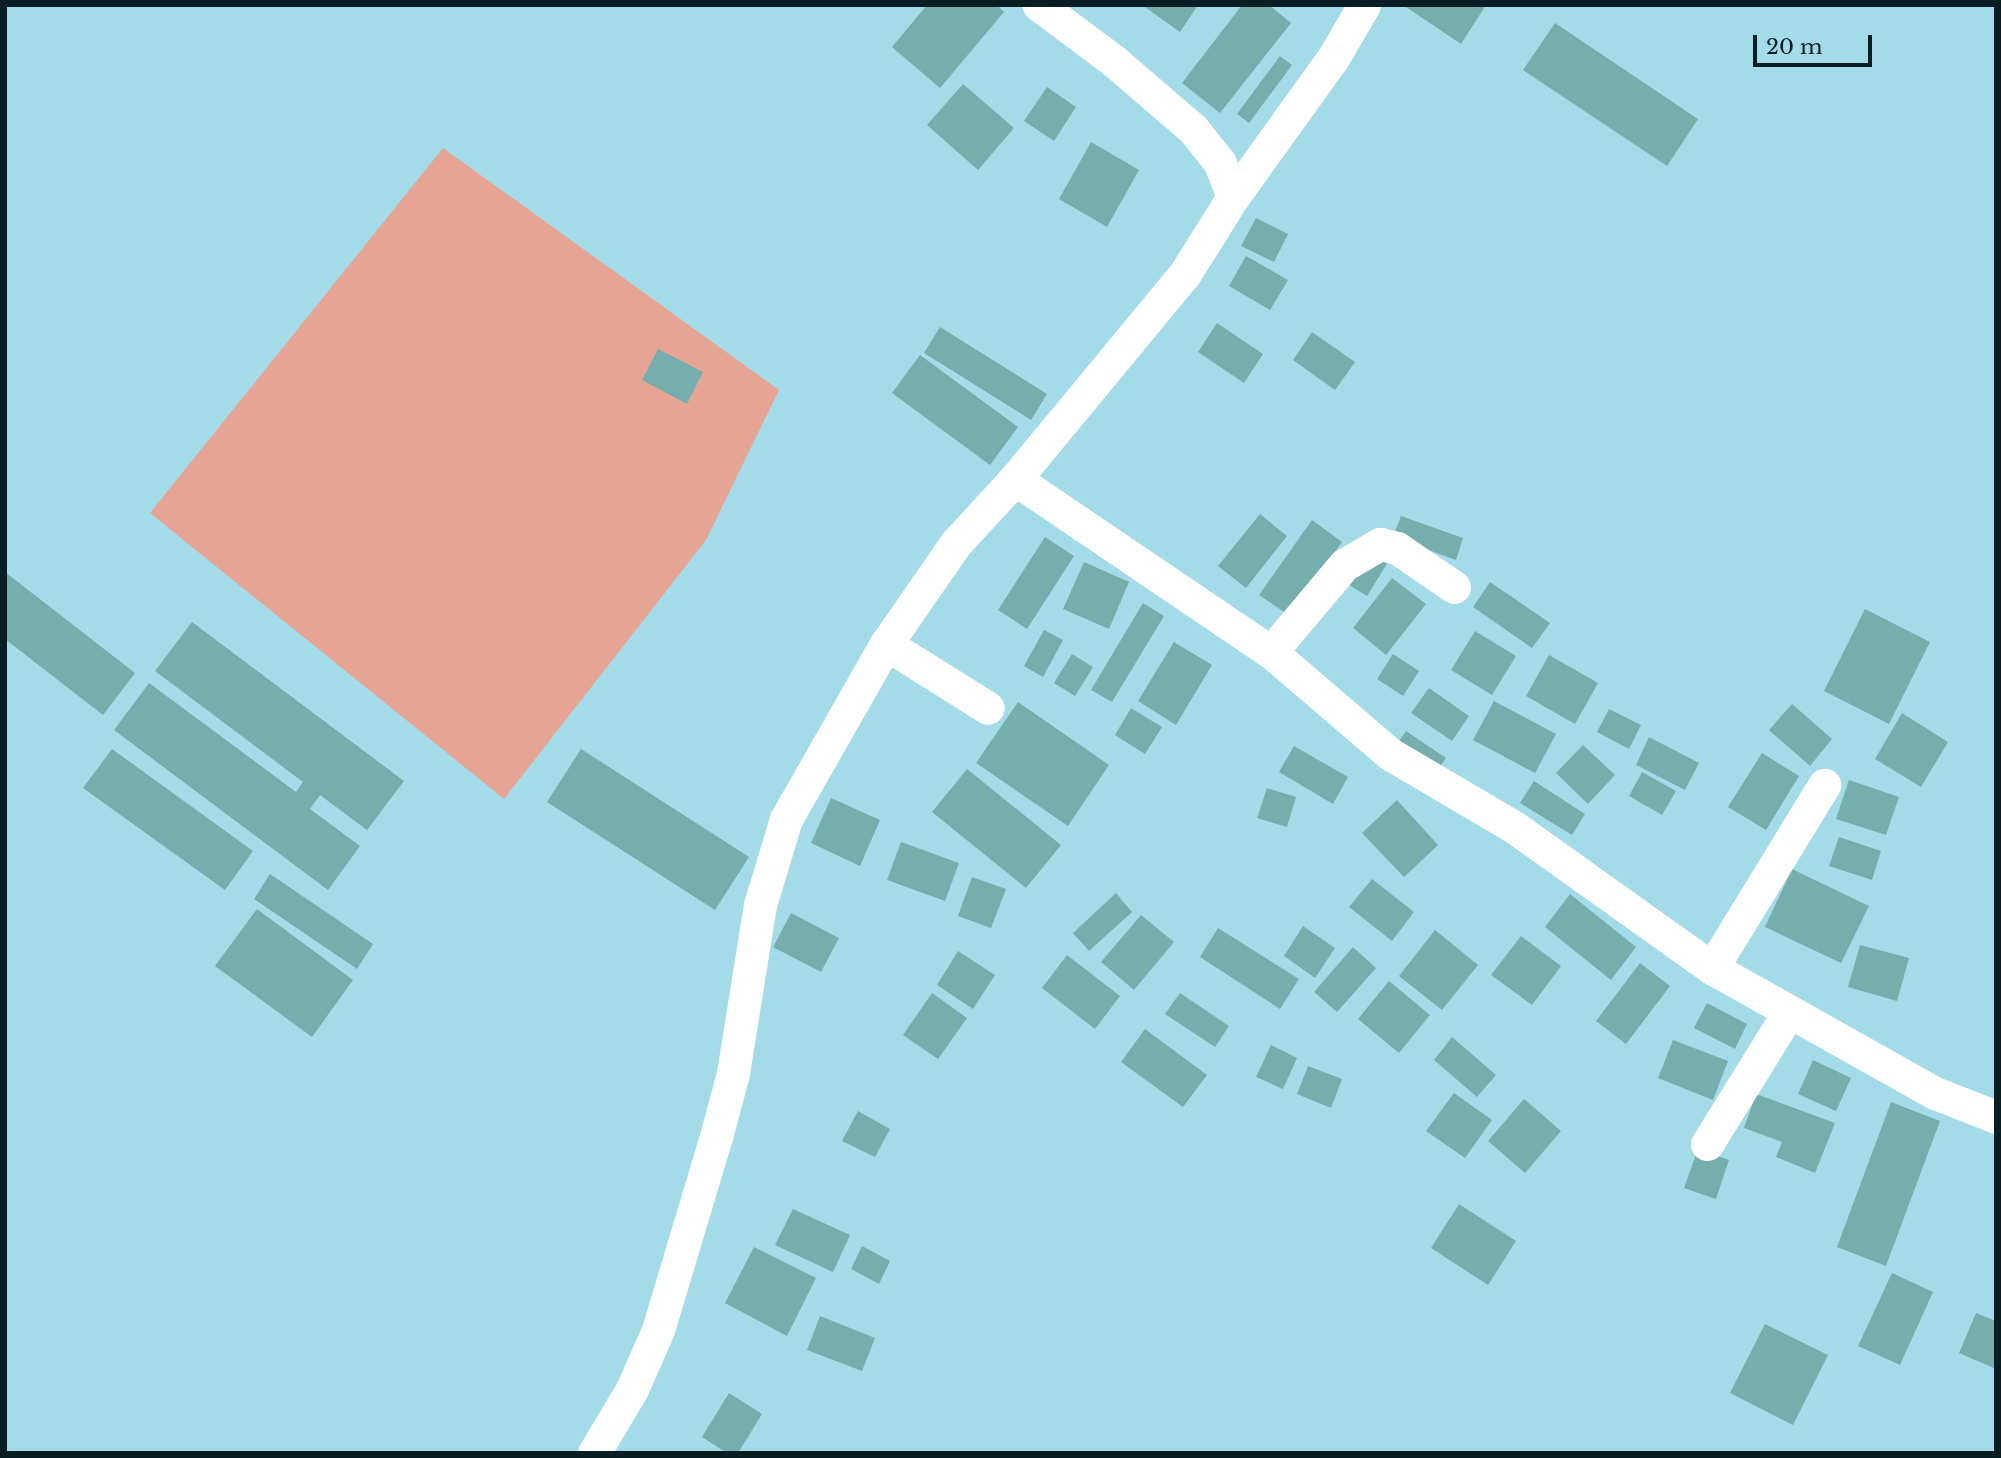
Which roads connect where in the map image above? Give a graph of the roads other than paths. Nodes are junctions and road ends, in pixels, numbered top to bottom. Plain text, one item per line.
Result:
1 (1039, 5) edge
2 (1364, 5) edge
3 (1233, 197) junction
4 (1015, 479) junction
5 (1454, 587) dead end
6 (886, 644) junction
7 (1271, 652) junction
8 (988, 708) dead end
9 (1824, 785) dead end
10 (1712, 968) junction
11 (1789, 1012) junction
12 (1996, 1117) edge
13 (1707, 1144) dead end
14 (594, 1453) edge

1 - 3 street
2 - 3 street
3 - 4 street
4 - 6 street
4 - 7 street
5 - 7 street
6 - 8 street
6 - 14 street
7 - 10 street
9 - 10 street
10 - 11 street
11 - 12 street
11 - 13 street

